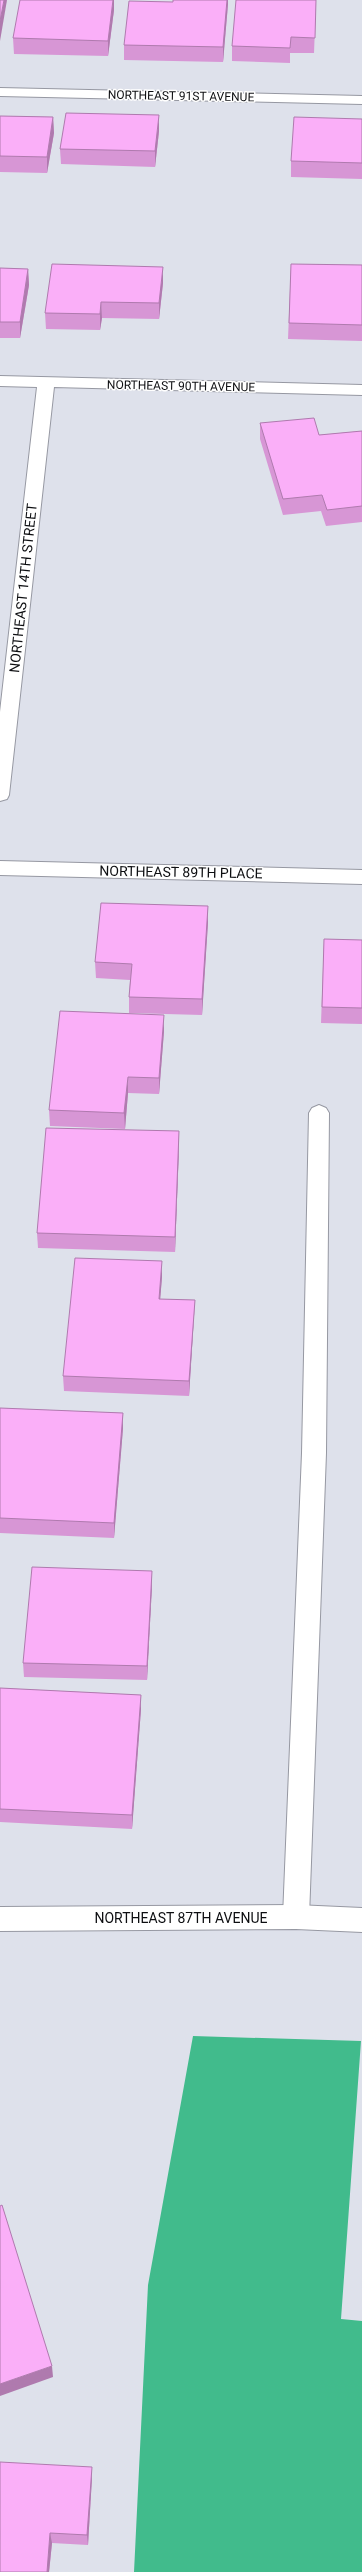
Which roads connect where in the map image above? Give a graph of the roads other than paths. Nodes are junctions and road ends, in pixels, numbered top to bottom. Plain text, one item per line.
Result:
1 (0, 92) edge
2 (362, 100) edge
3 (0, 381) edge
4 (46, 382) junction
5 (362, 390) edge
6 (0, 794) edge
7 (0, 868) edge
8 (362, 877) edge
9 (319, 1113) dead end
10 (296, 1917) junction
11 (0, 1919) edge
12 (362, 1920) edge

1 - 2 street, NORTHEAST 91ST AVENUE
3 - 4 street, NORTHEAST 90TH AVENUE
4 - 5 street, NORTHEAST 90TH AVENUE
4 - 6 street, NORTHEAST 14TH STREET
7 - 8 street, NORTHEAST 89TH PLACE
9 - 10 street
10 - 11 street, NORTHEAST 87TH AVENUE
10 - 12 street, NORTHEAST 87TH AVENUE

